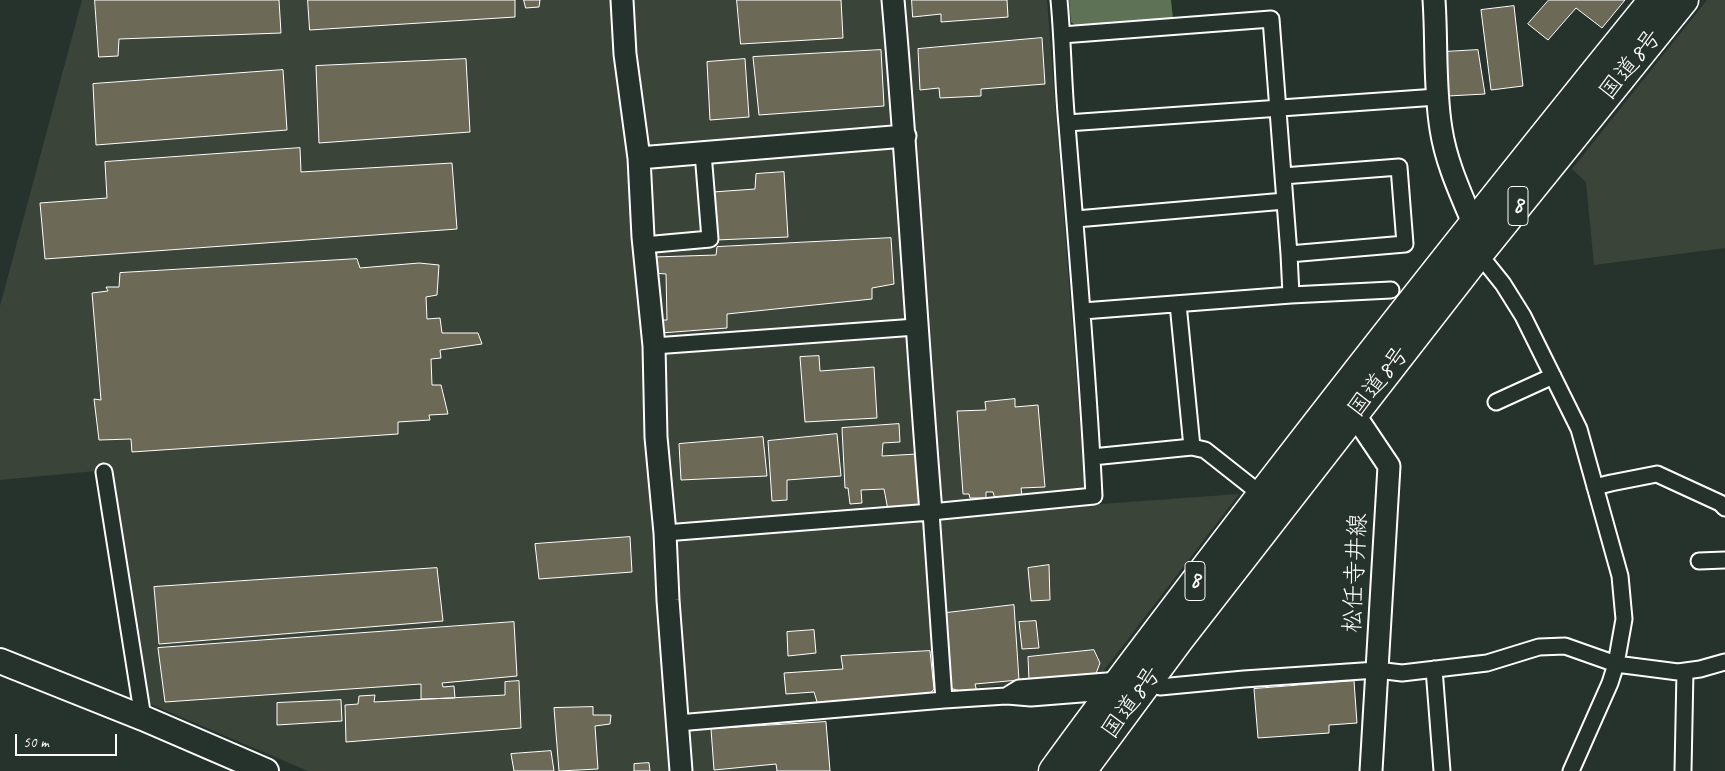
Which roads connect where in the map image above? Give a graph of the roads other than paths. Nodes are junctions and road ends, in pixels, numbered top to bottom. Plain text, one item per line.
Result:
1 (622, 0) edge
2 (894, 0) edge
3 (1058, 0) edge
4 (1434, 0) edge
5 (1653, 0) edge
6 (1684, 0) edge
7 (1062, 35) junction
8 (1437, 97) junction
9 (1277, 108) junction
10 (1067, 123) junction
11 (905, 136) junction
12 (703, 153) junction
13 (639, 158) junction
14 (1283, 176) junction
15 (1285, 201) junction
16 (1076, 219) junction
17 (1473, 223) junction
18 (644, 246) junction
19 (1289, 254) junction
20 (1479, 254) junction
21 (1391, 290) dead end
22 (1291, 295) junction
23 (1178, 304) junction
24 (1083, 311) junction
25 (916, 327) junction
26 (654, 346) junction
27 (1553, 376) junction
28 (1496, 402) dead end
29 (1348, 404) junction
30 (1192, 446) junction
31 (1092, 457) junction
32 (104, 472) dead end
33 (1596, 488) junction
34 (1262, 495) junction
35 (1725, 508) edge
36 (931, 512) junction
37 (665, 533) junction
38 (1725, 560) edge
39 (1699, 561) dead end
40 (0, 661) edge
41 (1725, 662) edge
42 (1616, 664) junction
43 (1434, 669) junction
44 (1377, 670) junction
45 (1685, 671) junction
46 (1119, 680) junction
47 (1160, 688) dead end
48 (1094, 693) dead end
49 (1006, 696) junction
50 (944, 700) junction
51 (143, 718) junction
52 (678, 723) junction
53 (266, 771) edge
54 (682, 771) edge
55 (1054, 771) edge
56 (1082, 771) edge
57 (1372, 771) edge
58 (1442, 771) edge
59 (1571, 771) edge
60 (1683, 771) edge

1 - 13 street
2 - 11 street
3 - 7 street
4 - 8 street
5 - 17 highway, 国道8号 / 8
6 - 20 highway, 国道8号 / 8
7 - 9 street
7 - 10 street
8 - 9 street
8 - 17 street
9 - 10 street
9 - 14 street
10 - 16 street
11 - 12 street
11 - 25 street
12 - 13 street
12 - 18 street
13 - 18 street
14 - 15 street
14 - 19 street
15 - 16 street
15 - 19 street
16 - 24 street
17 - 20 street
17 - 29 highway, 国道8号 / 8
18 - 26 street
19 - 22 street
20 - 27 street
20 - 29 highway, 国道8号 / 8
21 - 22 street
22 - 23 street
23 - 24 street
23 - 30 street
24 - 31 street
25 - 26 street
25 - 36 street
26 - 37 street
27 - 28 street
27 - 33 street
29 - 34 highway, 国道8号 / 8
29 - 44 street, 松任寺井線
29 - 56 highway, 国道8号 / 8
30 - 31 street
30 - 34 street
31 - 36 street
32 - 51 street
33 - 35 street
33 - 42 street
34 - 46 highway, 国道8号 / 8
36 - 37 street
36 - 50 street
37 - 52 street
38 - 39 street
40 - 51 main road
41 - 45 street
42 - 43 street
42 - 45 street
42 - 59 street
43 - 44 street
43 - 58 street
44 - 47 street
44 - 57 street, 松任寺井線
45 - 60 street
46 - 49 street
46 - 55 highway, 国道8号 / 8
48 - 49 street
49 - 50 street
50 - 52 street
51 - 53 main road
52 - 54 street

